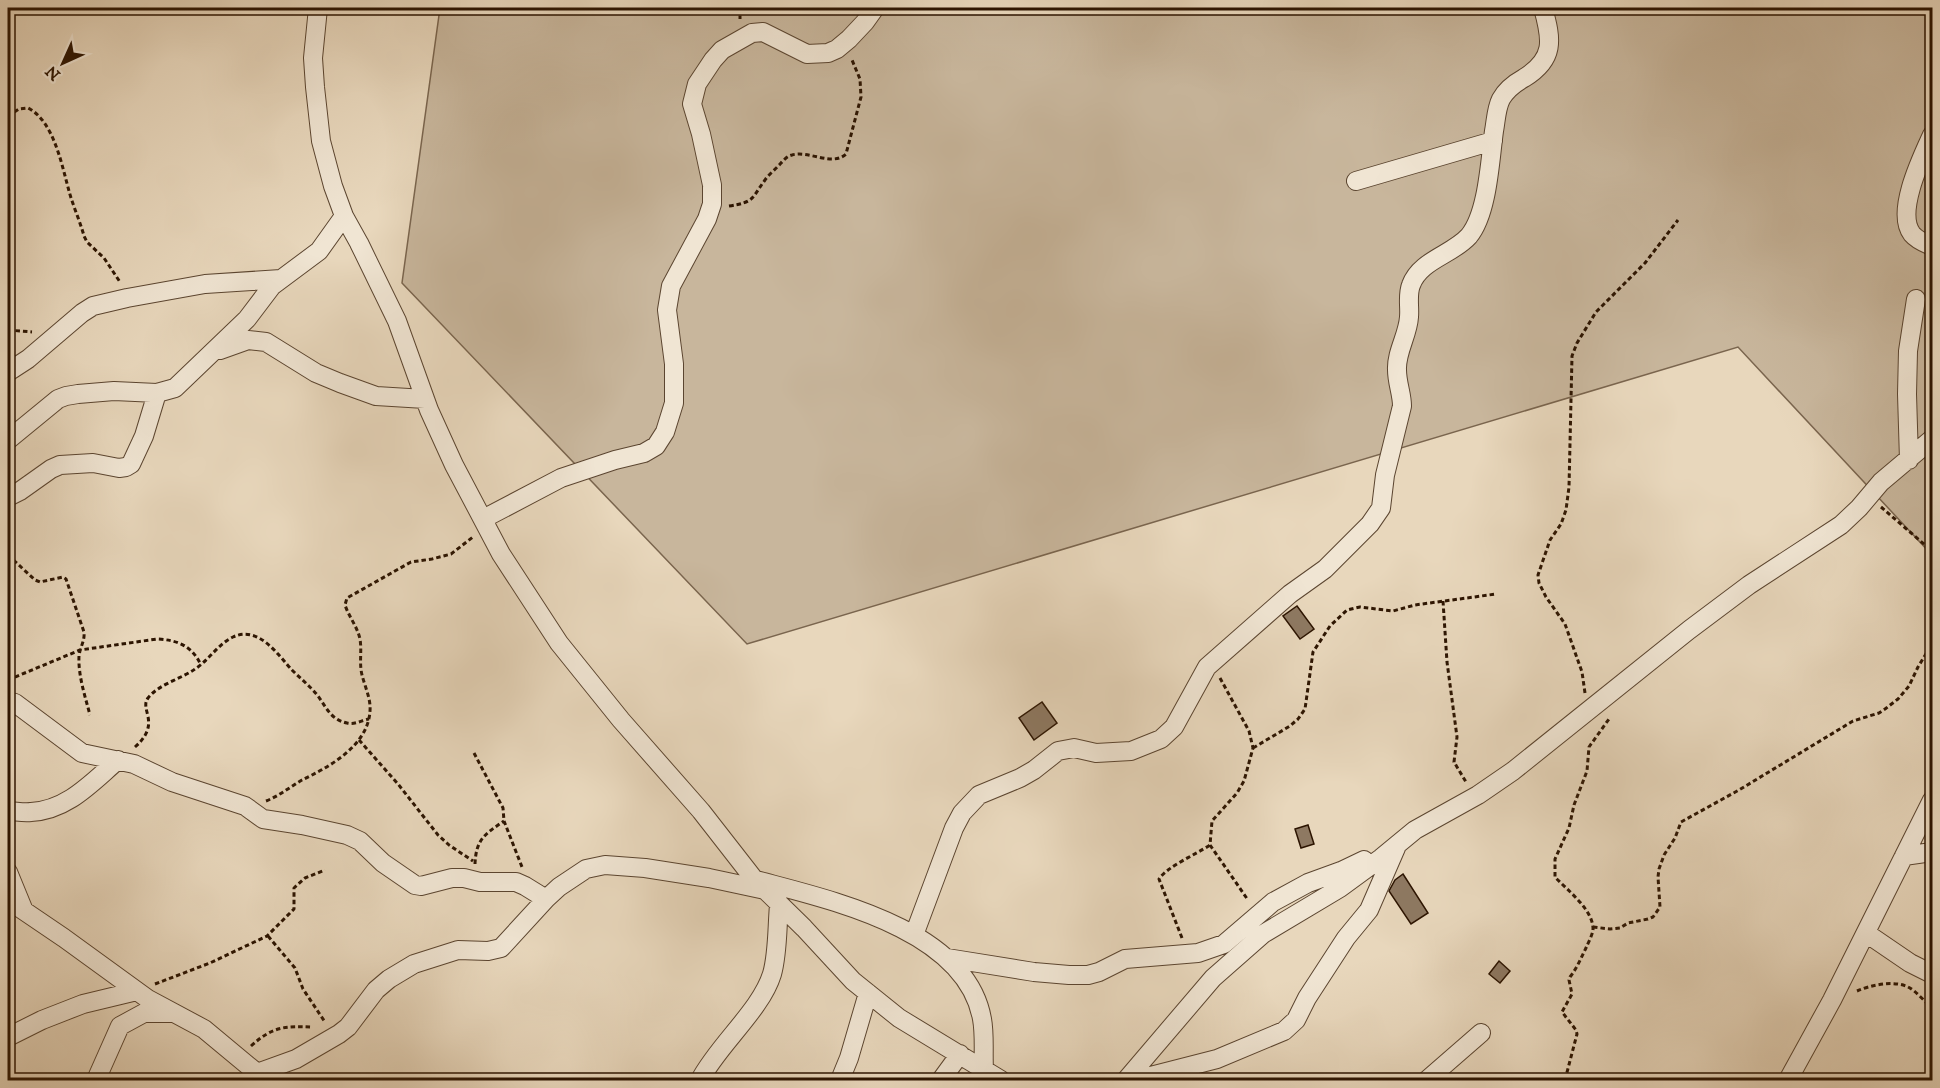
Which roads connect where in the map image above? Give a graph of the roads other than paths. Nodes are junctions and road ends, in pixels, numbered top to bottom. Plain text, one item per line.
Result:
1 (875, 8) edge
2 (1543, 8) edge
3 (316, 12) edge
4 (1932, 135) edge
5 (1492, 141) junction
6 (1356, 181) dead end
7 (344, 216) junction
8 (1932, 246) edge
9 (281, 279) junction
10 (1916, 299) dead end
11 (213, 352) junction
12 (8, 372) edge
13 (157, 393) junction
14 (425, 399) junction
15 (1932, 439) edge
16 (8, 440) edge
17 (1910, 460) junction
18 (8, 497) edge
19 (484, 523) junction
20 (8, 701) edge
21 (118, 760) junction
22 (1932, 800) edge
23 (8, 811) edge
24 (1415, 830) junction
25 (1398, 844) junction
26 (1932, 852) edge
27 (1904, 856) junction
28 (8, 872) edge
29 (759, 885) junction
30 (8, 900) edge
31 (546, 900) junction
32 (779, 905) junction
33 (24, 911) junction
34 (1866, 933) junction
35 (914, 935) junction
36 (947, 958) junction
37 (1932, 974) edge
38 (137, 991) junction
39 (868, 993) junction
40 (174, 1013) junction
41 (1481, 1033) dead end
42 (8, 1037) edge
43 (960, 1054) junction
44 (257, 1073) junction
45 (982, 1075) edge
46 (96, 1080) edge
47 (276, 1080) edge
48 (700, 1080) edge
49 (840, 1080) edge
50 (940, 1080) edge
51 (1001, 1080) edge
52 (1126, 1080) edge
53 (1135, 1080) edge
54 (1427, 1080) edge
55 (1788, 1080) edge

1 - 19 street
2 - 5 street
3 - 7 street
4 - 8 street
5 - 6 street
5 - 35 street
7 - 9 street
7 - 14 street
9 - 11 street
9 - 12 street
10 - 17 street
11 - 13 street
11 - 14 street
13 - 16 street
13 - 18 street
14 - 19 street
15 - 17 street
17 - 24 street
19 - 29 street
20 - 21 street
21 - 23 street
21 - 31 street
22 - 27 street
24 - 25 street
24 - 36 street
25 - 52 street
25 - 53 street
26 - 27 street
27 - 34 street
28 - 33 street
29 - 31 street
29 - 32 street
29 - 35 street
30 - 33 street
31 - 44 street
32 - 39 street
32 - 48 street
33 - 38 street
34 - 37 street
34 - 55 street
35 - 36 street
36 - 45 street
38 - 40 street
38 - 42 street
39 - 43 street
39 - 49 street
40 - 44 street
40 - 46 street
41 - 54 street
43 - 45 street
43 - 50 street
44 - 47 street
45 - 51 street

